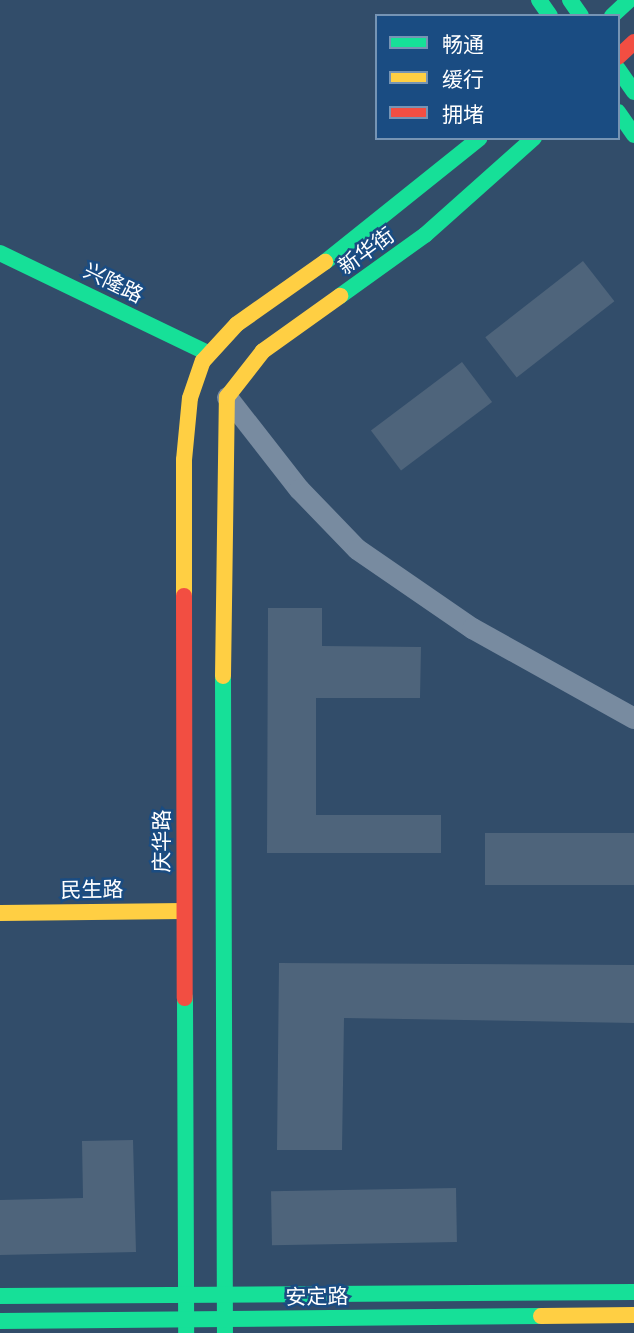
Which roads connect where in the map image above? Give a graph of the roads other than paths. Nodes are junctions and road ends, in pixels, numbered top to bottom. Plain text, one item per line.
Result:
1 (629, 0) edge
2 (614, 14) edge
3 (634, 42) edge
4 (620, 55) edge
5 (620, 72) edge
6 (634, 92) edge
7 (620, 115) edge
8 (634, 135) edge
9 (478, 140) edge
10 (532, 140) edge
11 (0, 253) edge
12 (0, 263) edge
13 (206, 357) junction
14 (227, 397) junction
15 (634, 718) edge
16 (0, 904) edge
17 (184, 906) junction
18 (0, 913) edge
19 (634, 1292) edge
20 (0, 1296) edge
21 (186, 1296) junction
22 (225, 1296) junction
23 (634, 1315) edge
24 (0, 1321) edge
25 (186, 1327) edge
26 (225, 1327) edge

1 - 2 main road
3 - 4 main road
5 - 6 main road
7 - 8 main road
9 - 13 main road, 新华街
10 - 14 main road, 新华街
11 - 13 main road, 兴隆路
12 - 13 main road, 兴隆路
13 - 17 main road, 庆华路
14 - 15 street
14 - 22 main road
16 - 17 main road, 民生路
17 - 18 main road, 民生路
17 - 21 main road, 庆华路
19 - 22 main road, 安定路
20 - 21 main road, 安定路
21 - 22 main road, 安定路
21 - 25 main road, 庆华路
22 - 26 main road
23 - 26 main road, 安定路
24 - 25 main road, 安定路
25 - 26 main road, 安定路

